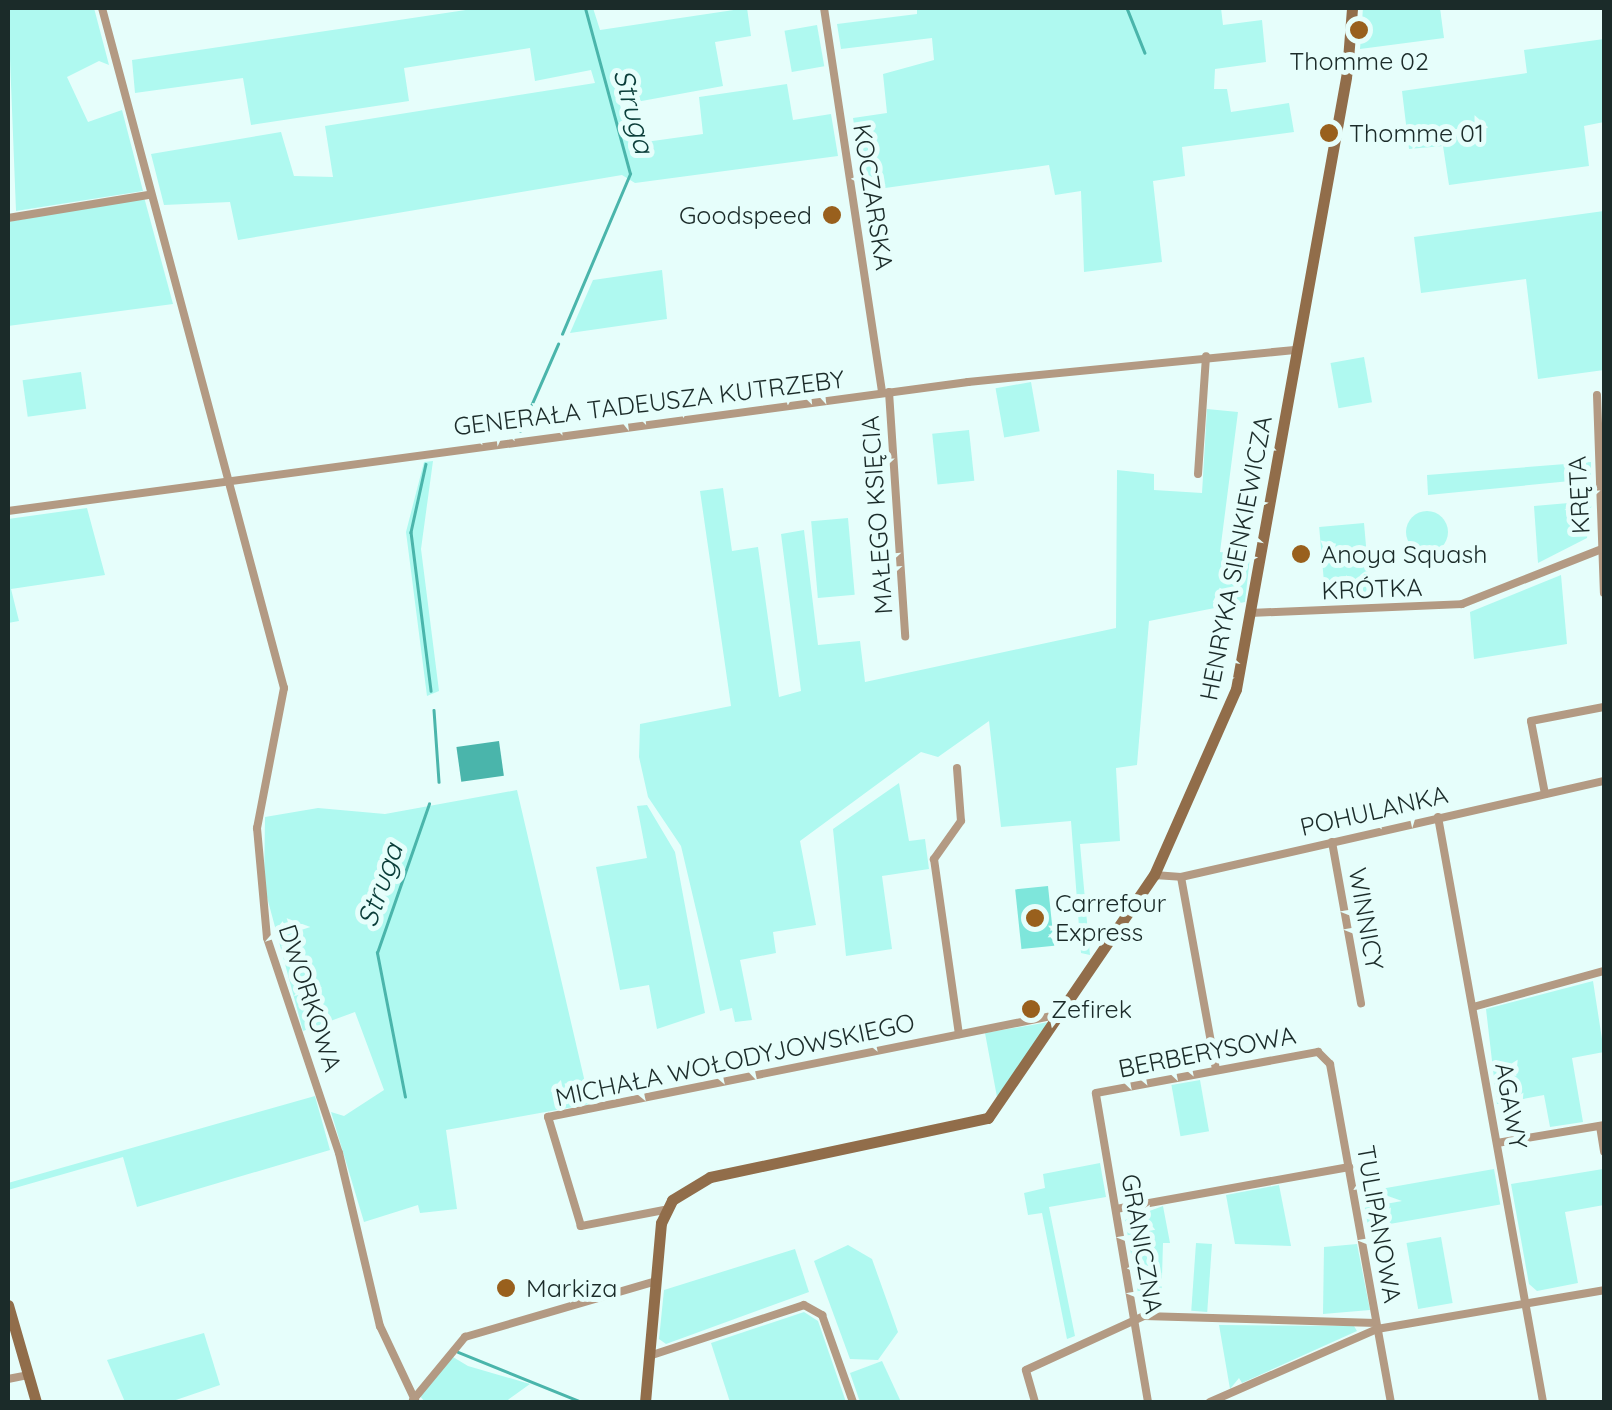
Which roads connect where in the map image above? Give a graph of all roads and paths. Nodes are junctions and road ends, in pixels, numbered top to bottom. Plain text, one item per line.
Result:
1 (102, 8) edge
2 (824, 8) edge
3 (1352, 8) edge
4 (148, 195) junction
5 (8, 218) edge
6 (1297, 350) junction
7 (1206, 356) junction
8 (886, 393) junction
9 (1597, 395) dead end
10 (1198, 474) dead end
11 (225, 480) junction
12 (8, 511) edge
13 (1603, 549) edge
14 (1604, 593) edge
15 (1250, 613) junction
16 (905, 636) dead end
17 (1604, 707) edge
18 (956, 768) dead end
19 (1604, 781) edge
20 (1545, 794) junction
21 (1438, 817) junction
22 (1332, 842) junction
23 (1154, 875) junction
24 (1181, 877) junction
25 (1604, 970) edge
26 (1361, 1003) dead end
27 (1473, 1007) junction
28 (1065, 1013) junction
29 (959, 1034) junction
30 (1324, 1055) joint
31 (1216, 1070) junction
32 (1096, 1093) joint
33 (1602, 1125) edge
34 (1497, 1143) junction
35 (1604, 1152) edge
36 (1349, 1167) junction
37 (1116, 1209) junction
38 (664, 1210) junction
39 (656, 1281) junction
40 (1604, 1290) edge
41 (1526, 1304) junction
42 (8, 1305) edge
43 (1135, 1319) junction
44 (1376, 1326) junction
45 (648, 1356) junction
46 (28, 1375) junction
47 (8, 1379) edge
48 (414, 1401) edge
49 (36, 1402) edge
50 (645, 1402) edge
51 (853, 1402) edge
52 (1034, 1402) edge
53 (1148, 1402) edge
54 (1210, 1402) edge
55 (1391, 1402) edge
56 (1543, 1402) edge

1 - 4 street, DWORKOWA
2 - 8 street, KOCZARSKA
3 - 6 street, HENRYKA SIENKIEWICZA
4 - 5 street
4 - 11 street, DWORKOWA
6 - 7 street, GENERAŁA TADEUSZA KUTRZEBY
6 - 15 street, HENRYKA SIENKIEWICZA
7 - 8 street, GENERAŁA TADEUSZA KUTRZEBY
7 - 10 street
8 - 11 street, GENERAŁA TADEUSZA KUTRZEBY
8 - 16 street, MAŁEGO KSIĘCIA
9 - 13 street, KRĘTA
11 - 12 street, GENERAŁA TADEUSZA KUTRZEBY
11 - 48 street, DWORKOWA
13 - 14 street, KRĘTA
13 - 15 street, KRÓTKA
15 - 23 street, HENRYKA SIENKIEWICZA
17 - 20 street
18 - 29 street
19 - 20 street, POHULANKA
20 - 21 street, POHULANKA
21 - 22 street, POHULANKA
21 - 27 street, AGAWY
22 - 24 street, POHULANKA
22 - 26 street, WINNICY
23 - 24 street, POHULANKA
23 - 28 street, HENRYKA SIENKIEWICZA
24 - 31 street
25 - 27 street
27 - 34 street, AGAWY
28 - 29 street, MICHAŁA WOŁODYJOWSKIEGO
28 - 38 street, HENRYKA SIENKIEWICZA
29 - 38 street, MICHAŁA WOŁODYJOWSKIEGO
30 - 31 street, BERBERYSOWA
30 - 36 street, TULIPANOWA
31 - 32 street, BERBERYSOWA
32 - 37 street, GRANICZNA
33 - 34 street
33 - 35 street
34 - 41 street, AGAWY
36 - 37 street
36 - 44 street, TULIPANOWA
37 - 43 street, GRANICZNA
38 - 39 street
39 - 45 street
39 - 48 street
40 - 41 street
41 - 44 street
41 - 56 street, AGAWY
42 - 46 street
43 - 44 street
43 - 52 street
43 - 53 street, GRANICZNA
44 - 54 street
44 - 55 street, TULIPANOWA
45 - 50 street
45 - 51 street
46 - 47 street
46 - 49 street

